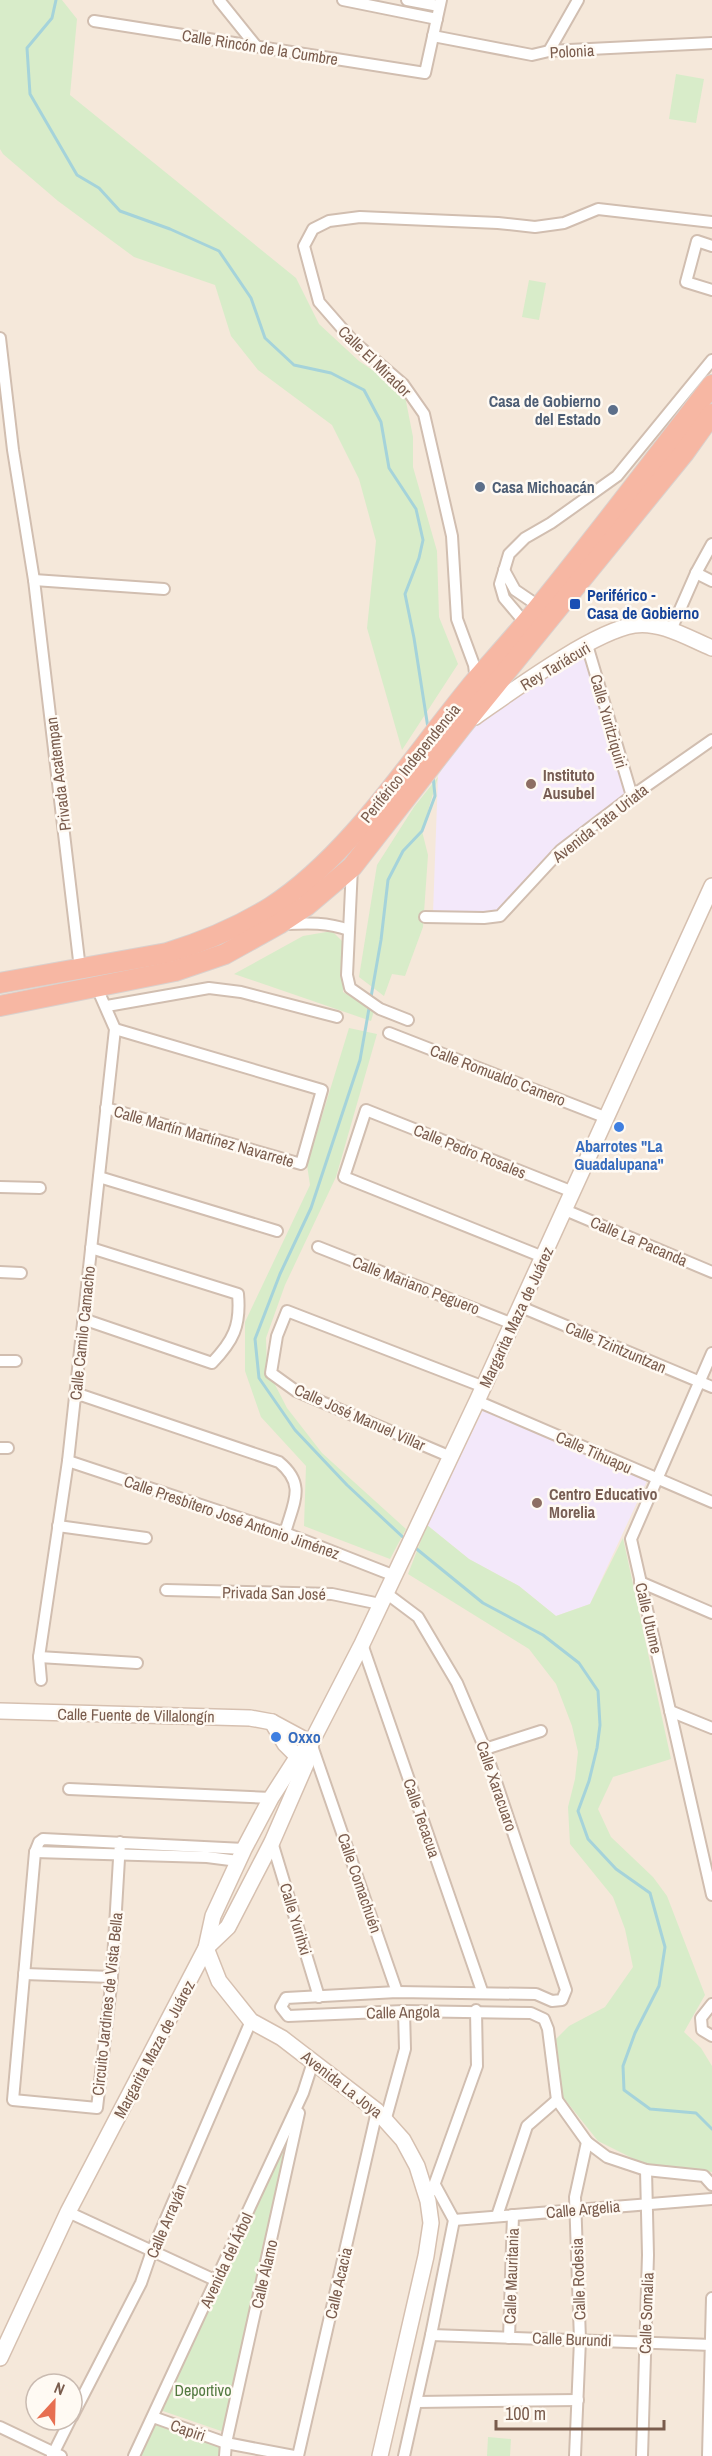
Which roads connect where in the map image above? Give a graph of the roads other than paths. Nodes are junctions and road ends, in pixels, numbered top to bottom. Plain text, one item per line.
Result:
1 (219, 0) edge
2 (343, 0) edge
3 (407, 0) edge
4 (578, 0) edge
5 (440, 3) edge
6 (437, 19) junction
7 (94, 21) dead end
8 (433, 36) junction
9 (712, 43) edge
10 (256, 46) junction
11 (549, 51) junction
12 (712, 222) edge
13 (712, 246) edge
14 (712, 290) edge
15 (0, 338) edge
16 (712, 360) edge
17 (712, 385) edge
18 (712, 414) edge
19 (712, 544) edge
20 (504, 570) junction
21 (696, 573) junction
22 (34, 580) junction
23 (712, 581) edge
24 (164, 589) dead end
25 (540, 607) junction
26 (526, 624) junction
27 (671, 630) junction
28 (587, 645) junction
29 (712, 648) edge
30 (476, 681) junction
31 (451, 722) junction
32 (712, 740) edge
33 (432, 751) junction
34 (632, 796) junction
35 (352, 867) junction
36 (712, 886) edge
37 (425, 917) dead end
38 (279, 924) junction
39 (349, 930) junction
40 (80, 969) junction
41 (0, 983) edge
42 (97, 988) junction
43 (0, 1006) edge
44 (107, 1006) junction
45 (337, 1017) dead end
46 (408, 1020) dead end
47 (115, 1029) junction
48 (389, 1033) dead end
49 (106, 1108) junction
50 (607, 1118) junction
51 (99, 1177) junction
52 (0, 1187) edge
53 (40, 1188) dead end
54 (573, 1192) junction
55 (565, 1209) junction
56 (278, 1231) dead end
57 (318, 1247) dead end
58 (91, 1248) junction
59 (543, 1257) junction
60 (0, 1272) edge
61 (712, 1272) edge
62 (21, 1273) dead end
63 (521, 1306) junction
64 (83, 1319) junction
65 (513, 1324) junction
66 (712, 1353) edge
67 (0, 1361) edge
68 (16, 1361) dead end
69 (272, 1373) joint
70 (699, 1382) junction
71 (712, 1387) edge
72 (75, 1393) junction
73 (481, 1394) junction
74 (451, 1457) junction
75 (68, 1461) junction
76 (657, 1479) junction
77 (712, 1502) edge
78 (58, 1526) junction
79 (285, 1533) junction
80 (146, 1538) dead end
81 (396, 1572) junction
82 (640, 1582) junction
83 (166, 1590) dead end
84 (383, 1599) junction
85 (712, 1613) edge
86 (362, 1644) junction
87 (39, 1657) junction
88 (137, 1663) dead end
89 (41, 1680) dead end
90 (0, 1711) edge
91 (670, 1711) junction
92 (272, 1722) junction
93 (712, 1728) edge
94 (541, 1731) dead end
95 (311, 1743) junction
96 (485, 1749) junction
97 (302, 1760) junction
98 (322, 1774) junction
99 (69, 1789) dead end
100 (271, 1798) junction
101 (120, 1842) junction
102 (272, 1842) junction
103 (34, 1852) junction
104 (241, 1855) junction
105 (120, 1856) junction
106 (712, 1895) edge
107 (206, 1948) junction
108 (24, 1974) junction
109 (112, 1977) junction
110 (482, 1991) junction
111 (398, 1992) junction
112 (319, 1996) junction
113 (562, 2000) joint
114 (712, 2004) edge
115 (476, 2010) junction
116 (404, 2011) junction
117 (251, 2021) junction
118 (712, 2036) edge
119 (313, 2062) junction
120 (303, 2093) junction
121 (557, 2100) junction
122 (382, 2114) junction
123 (587, 2142) junction
124 (646, 2170) junction
125 (435, 2185) junction
126 (712, 2185) edge
127 (712, 2199) edge
128 (428, 2201) junction
129 (647, 2204) junction
130 (576, 2210) junction
131 (68, 2212) junction
132 (513, 2215) junction
133 (497, 2216) junction
134 (454, 2220) junction
135 (152, 2251) junction
136 (217, 2281) junction
137 (712, 2298) edge
138 (431, 2335) junction
139 (509, 2338) junction
140 (580, 2340) junction
141 (645, 2342) junction
142 (711, 2345) edge
143 (0, 2358) edge
144 (84, 2393) edge
145 (578, 2400) junction
146 (417, 2402) junction
147 (711, 2406) edge
148 (153, 2417) junction
149 (0, 2427) edge
150 (65, 2432) edge
151 (226, 2443) junction
152 (56, 2455) edge
153 (134, 2456) edge
154 (225, 2456) edge
155 (294, 2456) edge
156 (298, 2456) edge
157 (380, 2456) edge
158 (404, 2456) edge
159 (575, 2456) edge
160 (642, 2456) edge
161 (708, 2456) edge

1 - 10 street
2 - 6 street
3 - 5 street
4 - 11 street
5 - 6 street
6 - 8 street
7 - 10 street, Calle Rincón de la Cumbre
8 - 10 street, Calle Rincón de la Cumbre
8 - 11 street, Polonia
9 - 11 street, Polonia
12 - 30 street, Calle El Mirador
13 - 14 street
15 - 22 street, Privada Acatempan
16 - 20 street
17 - 25 highway, Periférico Independencia
18 - 31 highway, Periférico Independencia
19 - 21 street
20 - 25 street
20 - 26 street
21 - 23 street
21 - 27 street
22 - 24 street
22 - 40 street, Privada Acatempan
25 - 26 highway, Periférico Independencia
26 - 30 highway, Periférico Independencia
27 - 28 main road, Rey Tariácuri
27 - 29 main road, Rey Tariácuri
28 - 31 main road, Rey Tariácuri
28 - 34 street, Calle Yuritziquiri
30 - 31 highway, Periférico Independencia
31 - 33 highway, Periférico Independencia
32 - 34 street, Avenida Tata Uriata
33 - 35 highway, Periférico Independencia
33 - 40 highway, Periférico Independencia
34 - 37 street, Avenida Tata Uriata
35 - 38 highway, Periférico Independencia
35 - 39 street
36 - 50 main road, Margarita Maza de Juárez
38 - 39 street
38 - 42 highway, Periférico Independencia
39 - 46 street
40 - 41 highway, Periférico Independencia
42 - 43 highway, Periférico Independencia
42 - 44 street, Calle Camilo Camacho
44 - 45 street
44 - 47 street, Calle Camilo Camacho
47 - 49 street, Calle Camilo Camacho
47 - 49 street, Calle Martín Martínez Navarrete
48 - 50 street, Calle Romualdo Camero
49 - 51 street, Calle Camilo Camacho
50 - 54 main road, Margarita Maza de Juárez
51 - 56 street
51 - 58 street, Calle Camilo Camacho
52 - 53 street
54 - 55 main road, Margarita Maza de Juárez
54 - 59 street, Calle Pedro Rosales
55 - 59 main road, Margarita Maza de Juárez
55 - 61 street, Calle La Pacanda
57 - 65 street, Calle Mariano Peguero
58 - 64 street, Calle Camilo Camacho
58 - 64 street
59 - 63 main road, Margarita Maza de Juárez
60 - 62 street
63 - 65 main road, Margarita Maza de Juárez
63 - 70 street, Calle Tzintzuntzan
64 - 72 street, Calle Camilo Camacho
65 - 73 main road, Margarita Maza de Juárez
66 - 70 street, Calle Utume
67 - 68 street
69 - 73 street, Calle Tihuapu
69 - 74 street, Calle José Manuel Villar
70 - 71 street, Calle Tzintzuntzan
70 - 76 street, Calle Utume
72 - 75 street, Calle Camilo Camacho
72 - 79 street
73 - 74 main road, Margarita Maza de Juárez
73 - 76 street, Calle Tihuapu
74 - 81 main road, Margarita Maza de Juárez
75 - 78 street, Calle Camilo Camacho
75 - 79 street, Calle Presbítero José Antonio Jiménez
76 - 77 street, Calle Tihuapu
76 - 82 street, Calle Utume
78 - 80 street
78 - 87 street, Calle Camilo Camacho
79 - 81 street, Calle Presbítero José Antonio Jiménez
81 - 84 main road, Margarita Maza de Juárez
82 - 85 street
82 - 91 street, Calle Utume
83 - 84 street, Privada San José
84 - 86 main road, Margarita Maza de Juárez
84 - 96 street, Calle Xaracuaro
86 - 95 main road, Margarita Maza de Juárez
86 - 110 street, Calle Tecacua
87 - 88 street
87 - 89 street, Calle Camilo Camacho
90 - 92 main road, Calle Fuente de Villalongín
91 - 93 street
91 - 106 street, Calle Utume
92 - 95 main road, Calle Fuente de Villalongín
92 - 97 main road
94 - 96 street
95 - 97 main road, Margarita Maza de Juárez
95 - 98 street, Calle Comachuén
96 - 113 street, Calle Xaracuaro
97 - 98 street
97 - 100 main road, Margarita Maza de Juárez
97 - 102 main road, Margarita Maza de Juárez
98 - 111 street, Calle Comachuén
99 - 100 street
100 - 104 main road, Margarita Maza de Juárez
101 - 103 street
101 - 104 street
101 - 105 street, Circuito Jardines de Vista Bella
102 - 107 main road, Margarita Maza de Juárez
102 - 112 street, Calle Yurihxi
103 - 105 street
103 - 108 street, Circuito Jardines de Vista Bella
104 - 105 street
104 - 107 main road, Margarita Maza de Juárez
105 - 109 street, Circuito Jardines de Vista Bella
107 - 117 main road, Avenida La Joya
107 - 131 main road, Margarita Maza de Juárez
108 - 109 street
108 - 109 street, Circuito Jardines de Vista Bella
110 - 111 street, Calle Angola
110 - 113 street, Calle Angola
111 - 112 street, Calle Angola
112 - 116 street, Calle Angola
114 - 118 street
115 - 116 street, Calle Angola
115 - 121 street, Calle Angola
115 - 125 street
116 - 122 street
117 - 119 main road, Avenida La Joya
117 - 135 street, Calle Arrayán
119 - 120 street, Avenida del Árbol
119 - 122 main road, Avenida La Joya
120 - 136 street, Avenida del Árbol
120 - 151 street, Calle Álamo
121 - 123 street, Calle Angola
121 - 133 street
122 - 128 main road, Avenida La Joya
122 - 156 street, Calle Acacia
123 - 124 street, Calle Angola
123 - 130 street, Calle Rodesia
124 - 126 street, Calle Angola
124 - 129 street, Calle Somalia
125 - 128 street
125 - 134 street
127 - 129 street, Calle Argelia
128 - 157 main road, Avenida La Joya
129 - 130 street, Calle Argelia
129 - 141 street, Calle Somalia
130 - 132 street, Calle Argelia
130 - 140 street, Calle Rodesia
131 - 135 street
131 - 143 main road, Margarita Maza de Juárez
132 - 133 street, Calle Argelia
132 - 139 street, Calle Mauritania
133 - 134 street, Calle Argelia
134 - 138 street
135 - 136 street
135 - 144 street, Calle Arrayán
136 - 148 street, Avenida del Árbol
137 - 142 street
138 - 139 street, Calle Burundi
138 - 146 street
139 - 140 street, Calle Burundi
140 - 141 street, Calle Burundi
140 - 145 street, Calle Rodesia
141 - 142 street, Calle Burundi
141 - 160 street, Calle Somalia
142 - 147 street
145 - 146 street
145 - 159 street, Calle Rodesia
146 - 158 street
147 - 161 street
148 - 151 street, Capiri
148 - 153 street, Avenida del Árbol
149 - 152 street
150 - 152 street, Calle Arrayán
151 - 154 street, Calle Álamo
151 - 155 street, Capiri

